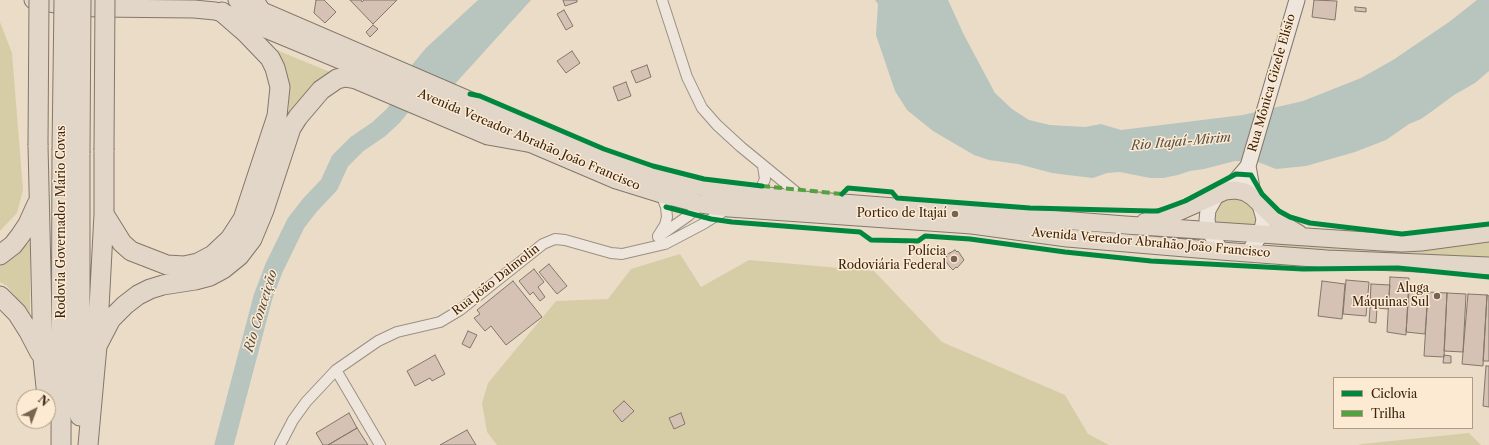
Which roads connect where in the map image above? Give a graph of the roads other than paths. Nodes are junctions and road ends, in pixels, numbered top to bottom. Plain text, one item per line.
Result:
1 (33, 0) edge
2 (39, 0) edge
3 (64, 0) edge
4 (105, 0) edge
5 (237, 0) edge
6 (662, 0) edge
7 (1297, 0) edge
8 (82, 4) edge
9 (257, 5) edge
10 (222, 12) junction
11 (383, 78) junction
12 (462, 112) junction
13 (527, 142) joint
14 (1249, 162) junction
15 (763, 166) junction
16 (721, 191) junction
17 (1220, 193) junction
18 (661, 194) junction
19 (751, 195) junction
20 (39, 199) junction
21 (805, 200) junction
22 (1258, 200) junction
23 (702, 204) junction
24 (729, 208) junction
25 (104, 214) junction
26 (1125, 225) junction
27 (1209, 231) junction
28 (1489, 233) edge
29 (1261, 234) junction
30 (658, 237) junction
31 (1305, 237) junction
32 (640, 249) junction
33 (1221, 251) junction
34 (1248, 253) junction
35 (0, 255) edge
36 (1489, 266) edge
37 (0, 296) edge
38 (97, 346) junction
39 (43, 358) junction
40 (336, 370) junction
41 (46, 389) edge
42 (50, 429) edge
43 (52, 445) edge
44 (61, 445) edge
45 (80, 445) edge
46 (88, 445) edge
47 (280, 445) edge
48 (380, 445) edge

1 - 8 main road, Avenida Vereador Abrahão João Francisco
2 - 20 highway, bridge
3 - 44 highway, Rodovia Governador Mário Covas, bridge
4 - 25 highway, bridge
5 - 9 main road, Avenida Vereador Abrahão João Francisco
6 - 15 street
7 - 14 street, Rua Mônica Gizele Elísio
8 - 10 main road, Avenida Vereador Abrahão João Francisco
8 - 45 highway, Rodovia Governador Mário Covas, bridge
9 - 11 main road, Avenida Vereador Abrahão João Francisco
10 - 11 main road, Avenida Vereador Abrahão João Francisco
10 - 25 highway
11 - 12 highway
11 - 12 main road, Avenida Vereador Abrahão João Francisco
11 - 38 highway
12 - 13 highway
12 - 16 main road, Avenida Vereador Abrahão João Francisco
13 - 18 main road, Avenida Vereador Abrahão João Francisco
14 - 17 street, Rua Mônica Gizele Elísio
14 - 22 street, Rua Mônica Gizele Elísio
15 - 19 street
15 - 21 street
16 - 19 main road, Avenida Vereador Abrahão João Francisco
16 - 23 street, Rua João Dalmolin
17 - 22 main road
17 - 26 main road
17 - 27 street, Rua Mônica Gizele Elísio
18 - 23 main road, Avenida Vereador Abrahão João Francisco
18 - 30 street
19 - 21 main road, Avenida Vereador Abrahão João Francisco
20 - 35 highway
20 - 39 highway
21 - 26 main road, Avenida Vereador Abrahão João Francisco
22 - 29 street, Rua Mônica Gizele Elísio
22 - 31 main road
23 - 24 main road, Avenida Vereador Abrahão João Francisco
23 - 30 street, Rua João Dalmolin
24 - 32 street, Rua João Dalmolin
24 - 33 main road, Avenida Vereador Abrahão João Francisco
25 - 38 highway
26 - 27 main road, Avenida Vereador Abrahão João Francisco
27 - 29 main road, Avenida Vereador Abrahão João Francisco
27 - 33 street, Rua Mônica Gizele Elísio
28 - 31 main road, Avenida Vereador Abrahão João Francisco
29 - 31 main road, Avenida Vereador Abrahão João Francisco
29 - 34 street, Rua Mônica Gizele Elísio
30 - 32 street, Rua João Dalmolin
32 - 40 street, Rua João Dalmolin
33 - 34 main road, Avenida Vereador Abrahão João Francisco
34 - 36 main road, Avenida Vereador Abrahão João Francisco
37 - 39 highway
38 - 46 highway
39 - 41 highway
40 - 47 street, Rua João Dalmolin
40 - 48 street
42 - 43 highway

